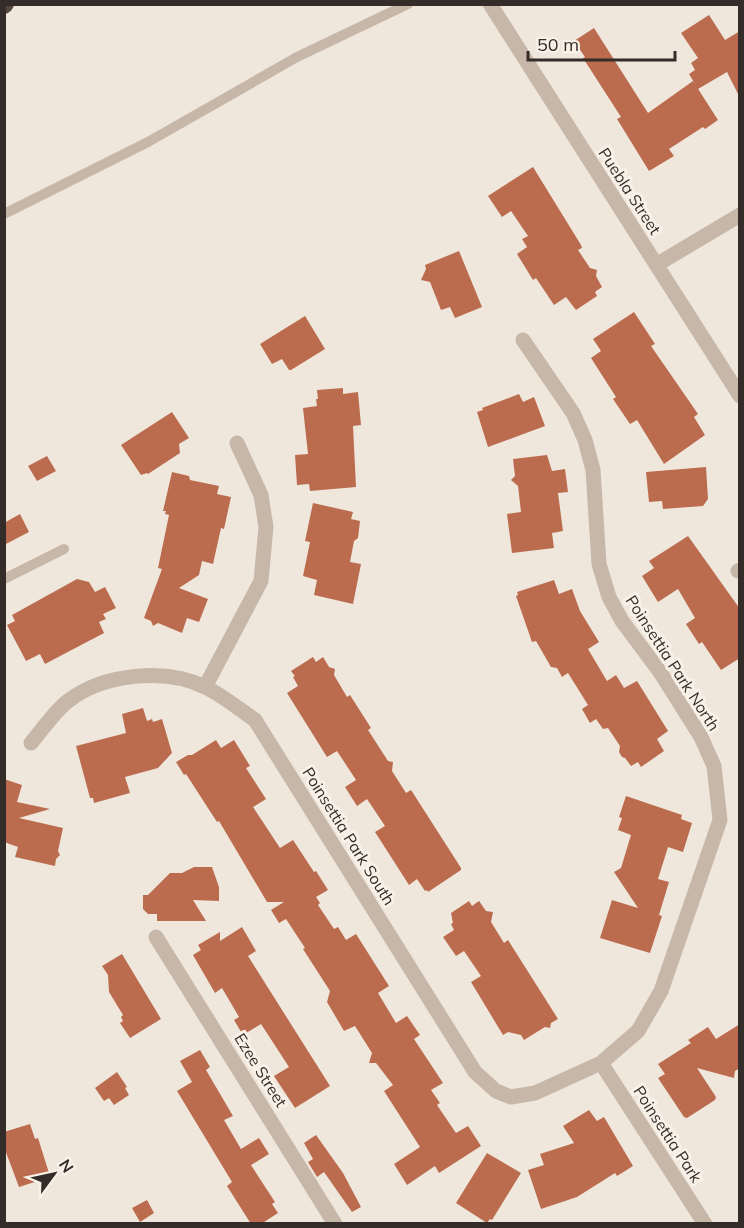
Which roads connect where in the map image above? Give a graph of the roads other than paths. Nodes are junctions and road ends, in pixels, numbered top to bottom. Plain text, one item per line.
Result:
1 (408, 4) edge
2 (490, 4) edge
3 (4, 214) edge
4 (740, 215) edge
5 (656, 265) junction
6 (523, 340) dead end
7 (740, 396) edge
8 (237, 443) dead end
9 (64, 549) dead end
10 (4, 579) edge
11 (205, 687) junction
12 (31, 743) dead end
13 (156, 937) dead end
14 (601, 1063) junction
15 (335, 1224) edge
16 (705, 1224) edge

1 - 3 lane
2 - 5 street, Puebla Street
4 - 5 street
5 - 7 street, Puebla Street
6 - 14 street, Poinsettia Park North
8 - 11 street
9 - 10 lane
11 - 12 street, Poinsettia Park South
11 - 14 street, Poinsettia Park South
13 - 15 street, Ezee Street
14 - 16 street, Poinsettia Park

